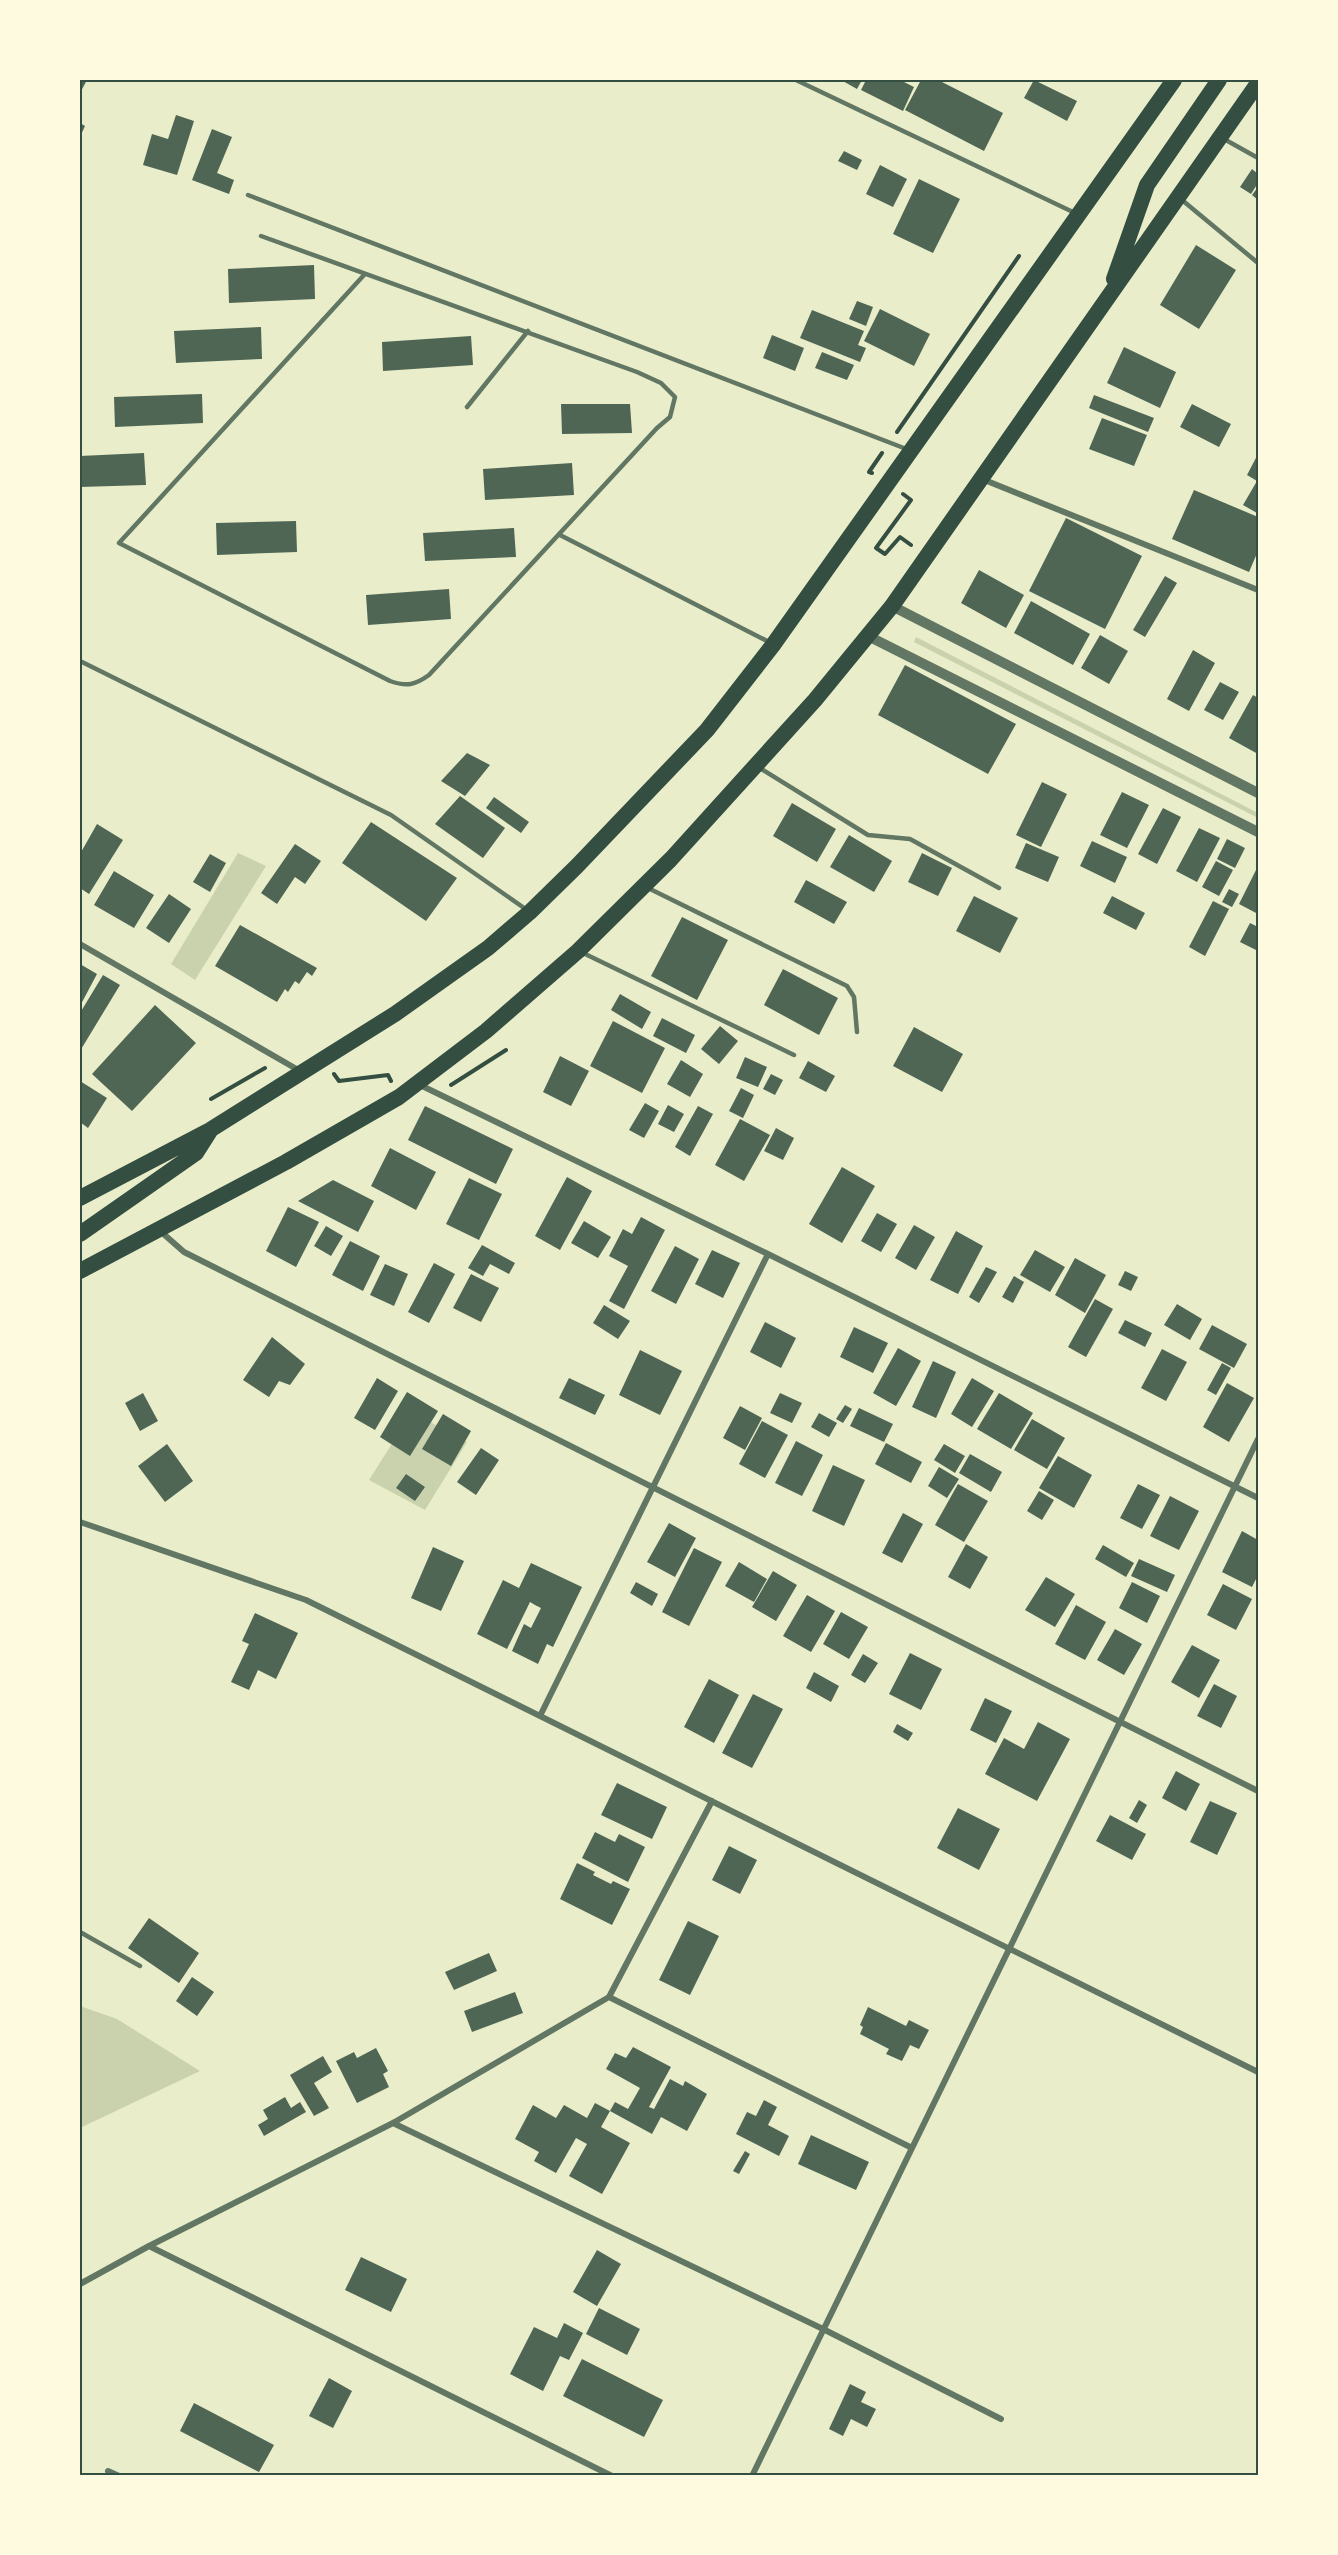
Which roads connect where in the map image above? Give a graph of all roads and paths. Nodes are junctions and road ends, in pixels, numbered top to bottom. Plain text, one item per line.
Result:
1 (796, 80) edge
2 (1160, 80) edge
3 (1174, 80) edge
4 (1219, 80) edge
5 (1258, 83) edge
6 (1151, 112) junction
7 (1220, 137) junction
8 (1258, 158) edge
9 (248, 195) dead end
10 (1178, 197) junction
11 (1079, 214) junction
12 (261, 236) dead end
13 (1019, 256) dead end
14 (1258, 264) edge
15 (364, 275) junction
16 (1108, 297) junction
17 (528, 331) junction
18 (467, 407) dead end
19 (890, 442) junction
20 (911, 451) junction
21 (981, 479) junction
22 (887, 484) junction
23 (560, 535) junction
24 (927, 555) junction
25 (1258, 591) edge
26 (892, 606) junction
27 (868, 636) junction
28 (773, 645) junction
29 (80, 661) edge
30 (758, 766) junction
31 (1258, 793) edge
32 (1258, 832) edge
33 (645, 886) junction
34 (999, 888) dead end
35 (530, 912) junction
36 (80, 944) edge
37 (578, 951) junction
38 (857, 1032) dead end
39 (794, 1055) dead end
40 (323, 1059) junction
41 (302, 1072) junction
42 (417, 1084) junction
43 (399, 1097) junction
44 (210, 1130) junction
45 (80, 1198) edge
46 (159, 1229) junction
47 (80, 1234) edge
48 (768, 1254) junction
49 (80, 1271) edge
50 (1258, 1439) edge
51 (653, 1487) junction
52 (1235, 1487) junction
53 (1258, 1498) edge
54 (80, 1522) edge
55 (540, 1716) junction
56 (1120, 1722) junction
57 (1258, 1791) edge
58 (712, 1801) junction
59 (80, 1932) edge
60 (1010, 1949) junction
61 (140, 1966) dead end
62 (609, 1997) junction
63 (1258, 2072) edge
64 (393, 2123) junction
65 (912, 2148) junction
66 (149, 2246) junction
67 (80, 2284) edge
68 (823, 2329) junction
69 (1001, 2419) dead end
70 (108, 2470) dead end
71 (119, 2475) edge
72 (612, 2475) edge
73 (752, 2475) edge

1 - 11 lane
2 - 6 highway
3 - 6 highway
4 - 16 highway
5 - 7 highway
6 - 11 highway
7 - 8 lane
7 - 10 highway
9 - 19 lane
10 - 14 lane
10 - 16 highway
11 - 20 highway
12 - 15 lane
13 - 19 path
15 - 17 lane
15 - 23 lane
16 - 21 highway
17 - 18 lane
17 - 23 lane
19 - 20 lane
19 - 22 path
20 - 22 highway
21 - 24 highway
21 - 25 street
22 - 24 path
22 - 28 highway
23 - 28 lane
24 - 26 highway
26 - 27 highway
26 - 31 street
27 - 30 highway
27 - 32 street
28 - 35 highway
29 - 35 lane
30 - 33 highway
30 - 34 lane
33 - 37 highway
33 - 38 lane
35 - 40 highway
36 - 41 street
37 - 39 lane
37 - 42 highway
40 - 41 highway
40 - 43 path
41 - 44 highway
42 - 43 highway
42 - 48 street
43 - 46 highway
44 - 45 highway
44 - 47 highway
46 - 49 highway
46 - 51 street
48 - 51 street
48 - 52 street
50 - 52 street
51 - 55 street
51 - 56 street
52 - 53 street
52 - 56 street
54 - 55 street
55 - 58 street
56 - 57 street
56 - 60 street
58 - 60 street
58 - 62 street
59 - 61 lane
60 - 63 street
60 - 65 street
62 - 64 street
62 - 65 street
64 - 66 street
64 - 68 street
65 - 68 street
66 - 67 street
66 - 72 street
68 - 69 street
68 - 73 street
70 - 71 street

